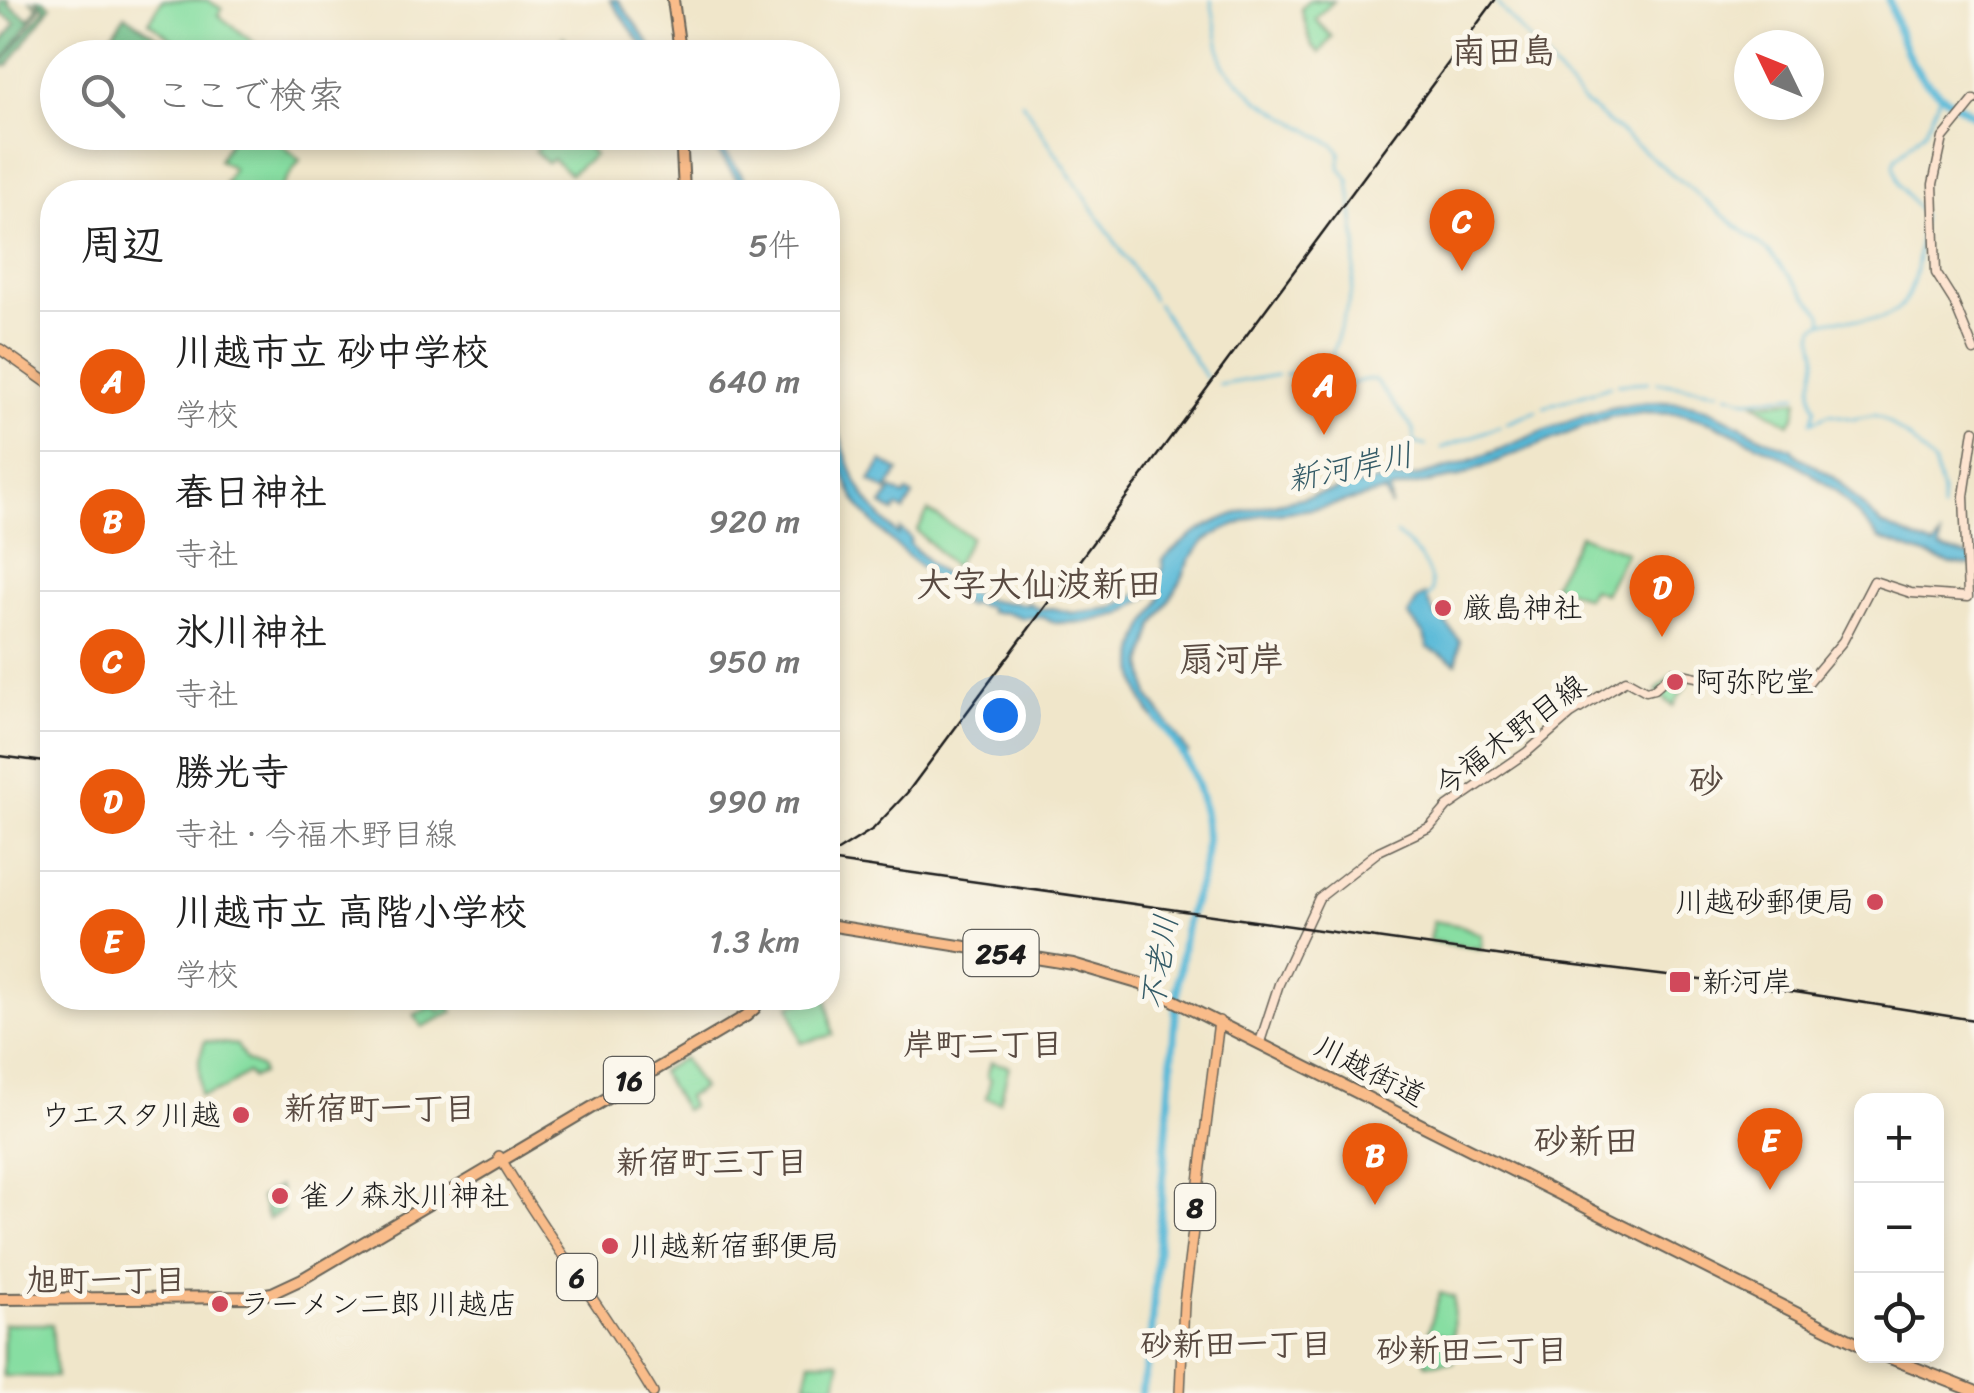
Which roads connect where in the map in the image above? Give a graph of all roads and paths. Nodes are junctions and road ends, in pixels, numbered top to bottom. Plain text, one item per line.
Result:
1 (671, 0) edge
2 (677, 40) edge
3 (1971, 102) edge
4 (685, 150) edge
5 (686, 180) edge
6 (0, 349) edge
7 (1974, 350) edge
8 (40, 377) edge
9 (1974, 430) edge
10 (840, 928) edge
11 (752, 1010) edge
12 (1219, 1022) junction
13 (1260, 1042) junction
14 (501, 1158) junction
15 (0, 1297) edge
16 (1854, 1342) edge
17 (1902, 1363) edge
18 (1974, 1392) edge
19 (652, 1393) edge
20 (1180, 1393) edge

1 - 2 highway
3 - 7 main road
4 - 5 highway
6 - 8 main road
9 - 13 main road, 今福木野目線
10 - 12 highway, 川越街道 / 254
11 - 14 highway, 16
12 - 13 highway, 川越街道 / 254
12 - 20 main road, 8
13 - 16 highway, 川越街道 / 254
14 - 15 highway, 16
14 - 19 main road, 6
17 - 18 highway

